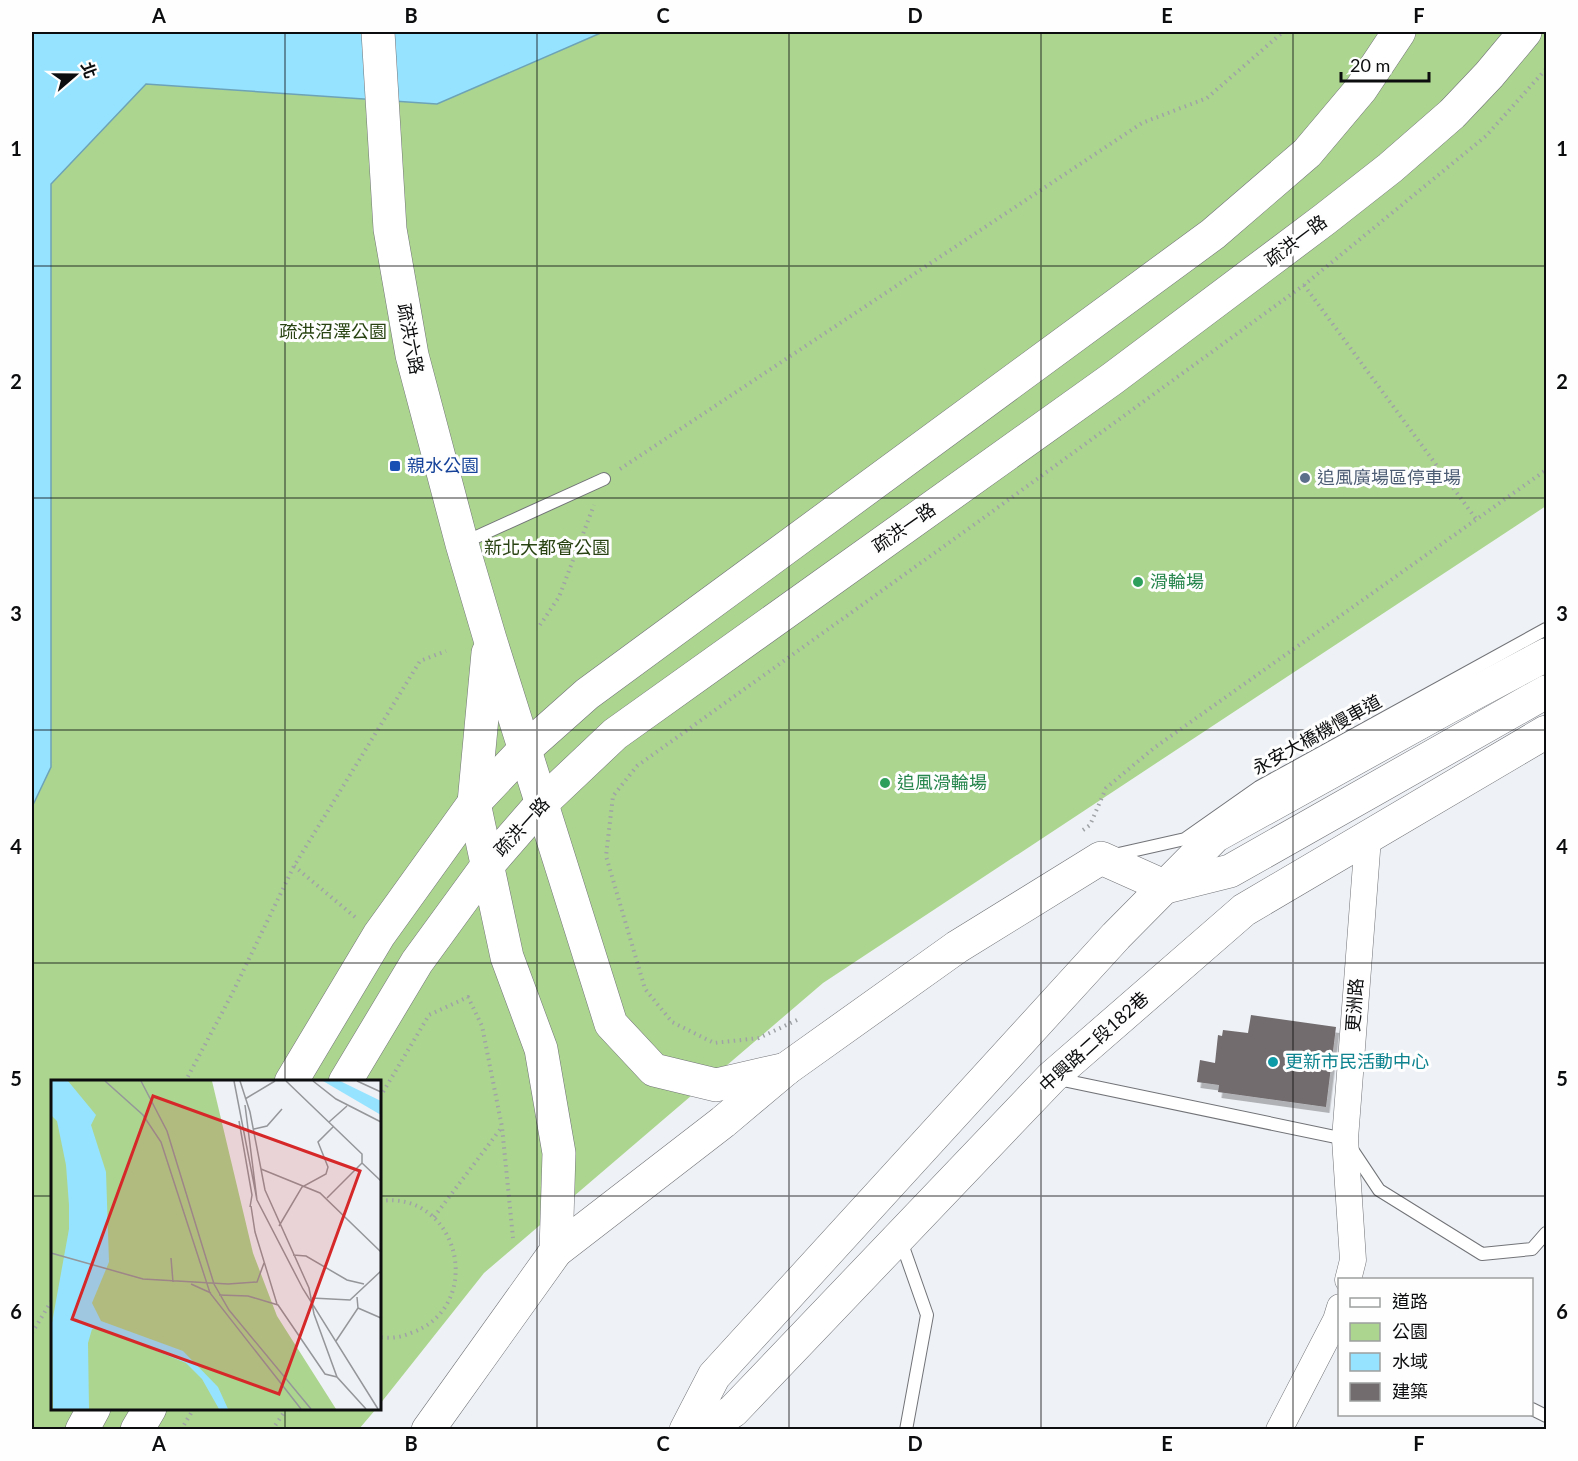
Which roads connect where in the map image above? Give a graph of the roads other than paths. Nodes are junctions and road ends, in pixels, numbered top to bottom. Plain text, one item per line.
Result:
1 (378, 32) edge
2 (1399, 32) edge
3 (1525, 32) edge
4 (604, 479) road end
5 (462, 544) junction
6 (1546, 629) edge
7 (489, 639) junction
8 (1546, 655) edge
9 (1546, 692) edge
10 (1546, 732) edge
11 (524, 750) junction
12 (474, 803) junction
13 (541, 804) junction
14 (1368, 838) junction
15 (1101, 858) junction
16 (487, 866) junction
17 (1166, 886) junction
18 (786, 1069) junction
19 (1052, 1077) junction
20 (292, 1080) edge
21 (346, 1080) edge
22 (1345, 1139) junction
23 (1546, 1233) edge
24 (900, 1237) junction
25 (556, 1251) junction
26 (1348, 1278) edge
27 (1338, 1316) edge
28 (93, 1410) edge
29 (149, 1410) edge
30 (82, 1430) edge
31 (137, 1430) edge
32 (428, 1430) edge
33 (686, 1430) edge
34 (704, 1430) edge
35 (906, 1430) edge
36 (1279, 1430) edge

1 - 5 street, 疏洪六路
2 - 11 street
3 - 13 street, 疏洪一路
4 - 5 lane
5 - 7 street, 疏洪六路
6 - 15 lane, 永安大橋機慢車道
7 - 11 street, 疏洪六路
7 - 12 street, 疏洪六路
8 - 17 street
9 - 17 street
10 - 14 street, 中興路二段182巷
11 - 12 street
11 - 13 street, 疏洪六路
12 - 16 street
12 - 20 street
13 - 16 street, 疏洪一路
13 - 18 street, 疏洪六路
14 - 19 street, 中興路二段182巷
14 - 22 street, 更洲路
15 - 17 street
15 - 18 street
16 - 21 street, 疏洪一路
16 - 25 street
17 - 33 street
18 - 25 street
19 - 22 lane
19 - 24 street, 中興路二段182巷
22 - 23 lane
22 - 26 street, 更洲路
24 - 34 street, 中興路二段182巷
24 - 35 lane
25 - 32 street
27 - 36 street
28 - 30 street
29 - 31 street

